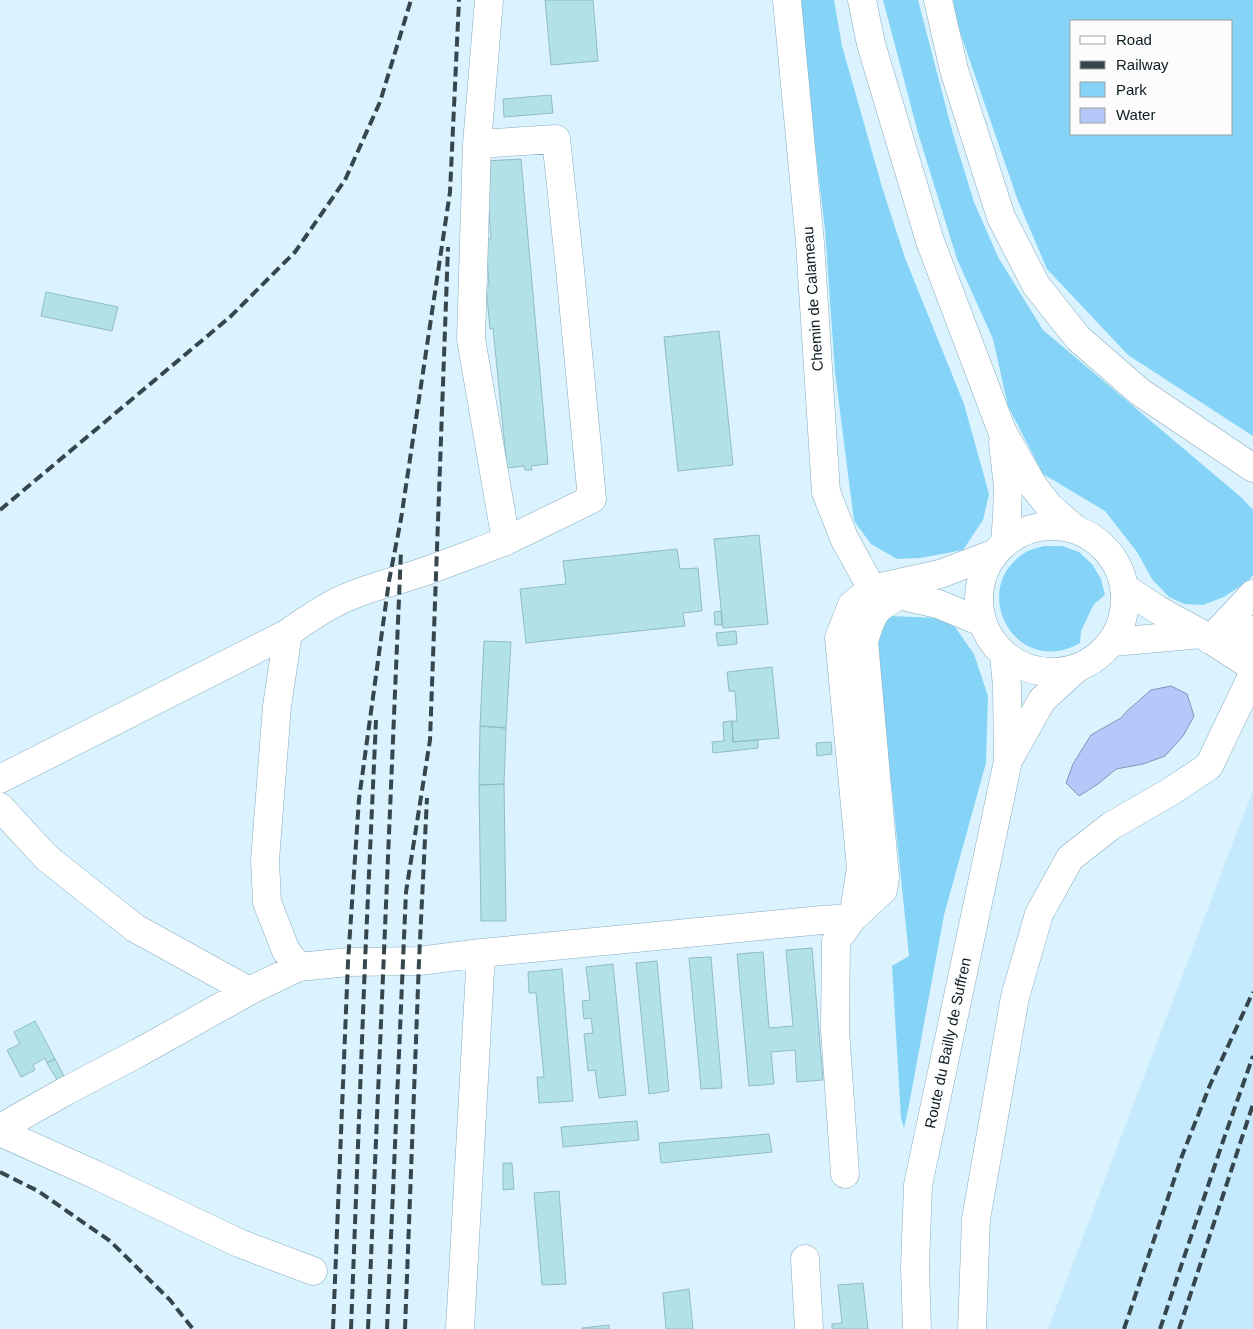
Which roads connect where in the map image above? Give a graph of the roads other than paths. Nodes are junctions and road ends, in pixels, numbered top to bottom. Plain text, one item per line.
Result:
1 (488, 0) edge
2 (787, 0) edge
3 (862, 0) edge
4 (938, 0) edge
5 (477, 144) junction
6 (1002, 431) junction
7 (1253, 468) edge
8 (1074, 529) junction
9 (506, 541) junction
10 (999, 548) junction
11 (1125, 588) junction
12 (872, 589) junction
13 (1253, 594) edge
14 (900, 595) junction
15 (982, 622) junction
16 (1253, 630) edge
17 (288, 633) junction
18 (1112, 642) junction
19 (1224, 649) edge
20 (1004, 655) junction
21 (1076, 669) junction
22 (1253, 674) edge
23 (1008, 761) junction
24 (0, 779) edge
25 (0, 807) edge
26 (853, 918) junction
27 (481, 953) junction
28 (299, 967) junction
29 (249, 991) junction
30 (0, 1128) edge
31 (0, 1132) edge
32 (845, 1174) dead end
33 (805, 1259) dead end
34 (313, 1271) dead end
35 (460, 1329) edge
36 (809, 1329) edge
37 (917, 1329) edge
38 (972, 1329) edge

1 - 5 main road
2 - 12 main road, Chemin de Calameau
3 - 6 main road
4 - 7 main road
5 - 9 main road
5 - 9 main road
6 - 8 main road
6 - 10 main road
8 - 10 main road
8 - 11 main road
9 - 17 main road
10 - 12 main road
10 - 15 main road
11 - 18 main road
11 - 19 main road
12 - 14 main road
12 - 26 main road
13 - 19 main road
14 - 15 main road
14 - 26 main road
15 - 20 main road
16 - 19 main road
17 - 24 main road
17 - 28 main road
18 - 19 main road
18 - 21 main road
20 - 21 main road
20 - 23 main road, Route du Bailly de Suffren
21 - 23 main road, Route du Bailly de Suffren
22 - 38 main road
23 - 37 main road, Route du Bailly de Suffren
25 - 29 main road
26 - 27 main road
26 - 32 main road
27 - 28 main road
27 - 35 main road
28 - 29 main road
29 - 30 main road
31 - 34 main road
33 - 36 main road

